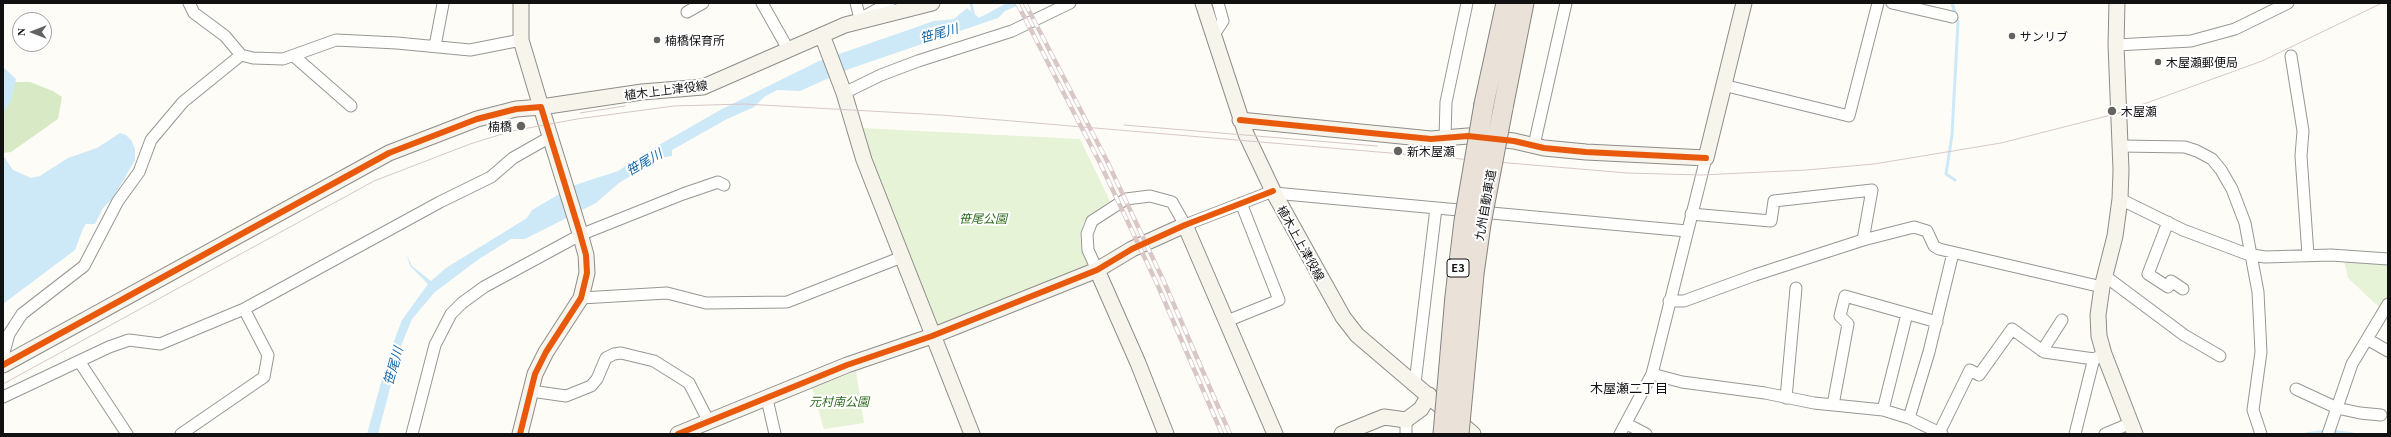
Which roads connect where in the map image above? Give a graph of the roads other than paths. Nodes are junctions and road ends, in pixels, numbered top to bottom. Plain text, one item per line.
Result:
1 (189, 3) edge
2 (521, 3) edge
3 (703, 3) edge
4 (762, 3) edge
5 (856, 3) edge
6 (889, 3) edge
7 (932, 3) edge
8 (1070, 3) edge
9 (1203, 3) edge
10 (1218, 3) edge
11 (1467, 3) edge
12 (1506, 3) edge
13 (1524, 3) edge
14 (1566, 3) edge
15 (1744, 3) edge
16 (1878, 3) edge
17 (1892, 3) edge
18 (2117, 3) edge
19 (2288, 3) edge
20 (443, 4) dead end
21 (687, 12) dead end
22 (1952, 17) dead end
23 (855, 21) junction
24 (1213, 36) junction
25 (521, 40) junction
26 (824, 40) junction
27 (2116, 45) junction
28 (435, 46) junction
29 (788, 49) junction
30 (241, 55) junction
31 (2292, 56) dead end
32 (295, 57) junction
33 (1723, 85) junction
34 (843, 91) junction
35 (351, 106) dead end
36 (541, 107) junction
37 (1240, 120) junction
38 (1445, 138) junction
39 (551, 141) junction
40 (1534, 145) junction
41 (2121, 146) junction
42 (1706, 158) junction
43 (724, 185) dead end
44 (1274, 192) junction
45 (2120, 199) junction
46 (1241, 203) junction
47 (1436, 208) junction
48 (1691, 214) junction
49 (2168, 222) junction
50 (1185, 225) junction
51 (1687, 231) junction
52 (580, 232) junction
53 (1863, 240) junction
54 (1953, 254) junction
55 (2253, 254) junction
56 (2308, 255) junction
57 (902, 257) junction
58 (2388, 260) edge
59 (1096, 270) junction
60 (2103, 281) junction
61 (1796, 288) dead end
62 (2183, 289) dead end
63 (581, 298) junction
64 (1669, 301) junction
65 (2388, 304) edge
66 (244, 309) junction
67 (1907, 314) junction
68 (2062, 320) dead end
69 (1227, 321) junction
70 (1937, 322) junction
71 (932, 336) junction
72 (2367, 339) junction
73 (2042, 351) junction
74 (2388, 351) edge
75 (3, 356) edge
76 (2099, 356) junction
77 (2220, 356) dead end
78 (79, 361) junction
79 (3, 365) edge
80 (1652, 374) junction
81 (1415, 383) junction
82 (2296, 389) dead end
83 (531, 392) junction
84 (1429, 395) junction
85 (3, 397) edge
86 (767, 398) junction
87 (1786, 398) junction
88 (1833, 405) junction
89 (2337, 408) junction
90 (1883, 410) junction
91 (2381, 415) dead end
92 (1909, 418) junction
93 (709, 422) junction
94 (1627, 424) junction
95 (1406, 427) edge
96 (2133, 429) edge
97 (2328, 432) edge
98 (127, 434) edge
99 (181, 434) edge
100 (412, 434) edge
101 (520, 434) edge
102 (678, 434) edge
103 (775, 434) edge
104 (972, 434) edge
105 (1166, 434) edge
106 (1275, 434) edge
107 (1342, 434) edge
108 (1443, 434) edge
109 (1459, 434) edge
110 (1473, 434) edge
111 (1620, 434) edge
112 (1646, 434) edge
113 (1940, 434) edge
114 (2076, 434) edge
115 (2105, 434) edge
116 (2261, 434) edge

1 - 30 street
2 - 25 street
3 - 21 street
4 - 29 street
5 - 23 street
6 - 23 street
7 - 23 street, 植木上上津役線
8 - 34 street
9 - 24 street, 植木上上津役線
10 - 24 street
11 - 38 street
12 - 108 highway, 九州自動車道 / E3, bridge
13 - 109 highway, 九州自動車道 / E3, bridge
14 - 40 street
15 - 33 street
16 - 33 street
17 - 22 street
18 - 27 street
19 - 27 street
20 - 28 street
23 - 26 street, 植木上上津役線
24 - 37 street, 植木上上津役線
25 - 28 street
25 - 36 street
26 - 29 street, 植木上上津役線
26 - 34 street
27 - 41 street
28 - 32 street
29 - 36 street, 植木上上津役線
30 - 32 street
30 - 75 street
31 - 56 street
32 - 35 street
33 - 42 street
34 - 57 street
36 - 39 street
36 - 79 street, 植木上上津役線
37 - 38 street
37 - 44 street, 植木上上津役線
38 - 40 street
39 - 52 street
39 - 66 street
40 - 42 street
41 - 45 street
41 - 55 street
42 - 48 street
43 - 52 street
44 - 46 street
44 - 47 street
44 - 81 street, 植木上上津役線
45 - 49 street
45 - 60 street
46 - 50 street
46 - 69 street
47 - 51 street
47 - 81 street
48 - 51 street
48 - 53 street
49 - 55 street
49 - 62 street
50 - 59 street
50 - 59 street
50 - 69 street
51 - 64 street
52 - 63 street
52 - 100 street
53 - 54 street
53 - 64 street
54 - 60 street
54 - 70 street
55 - 56 street
55 - 116 street
56 - 58 street
57 - 63 street
57 - 71 street
59 - 71 street
59 - 105 street
60 - 76 street
60 - 77 street
61 - 87 street
63 - 83 street
64 - 80 street
65 - 72 street
66 - 78 street
66 - 99 street
67 - 70 street
67 - 88 street
67 - 90 street
68 - 73 street
69 - 106 street
70 - 92 street
71 - 86 street
71 - 104 street
72 - 74 street
72 - 89 street
73 - 76 street
73 - 113 street
76 - 96 street
76 - 114 street
78 - 85 street
78 - 98 street
80 - 87 street
80 - 94 street
81 - 84 street, 植木上上津役線
82 - 89 street
83 - 93 street
83 - 101 street
84 - 95 street
84 - 110 street, 植木上上津役線
86 - 93 street
86 - 103 street
87 - 88 street
88 - 90 street
89 - 91 street
89 - 97 street
90 - 92 street
92 - 113 street
93 - 102 street
94 - 111 street
94 - 112 street
95 - 107 street
96 - 115 street

